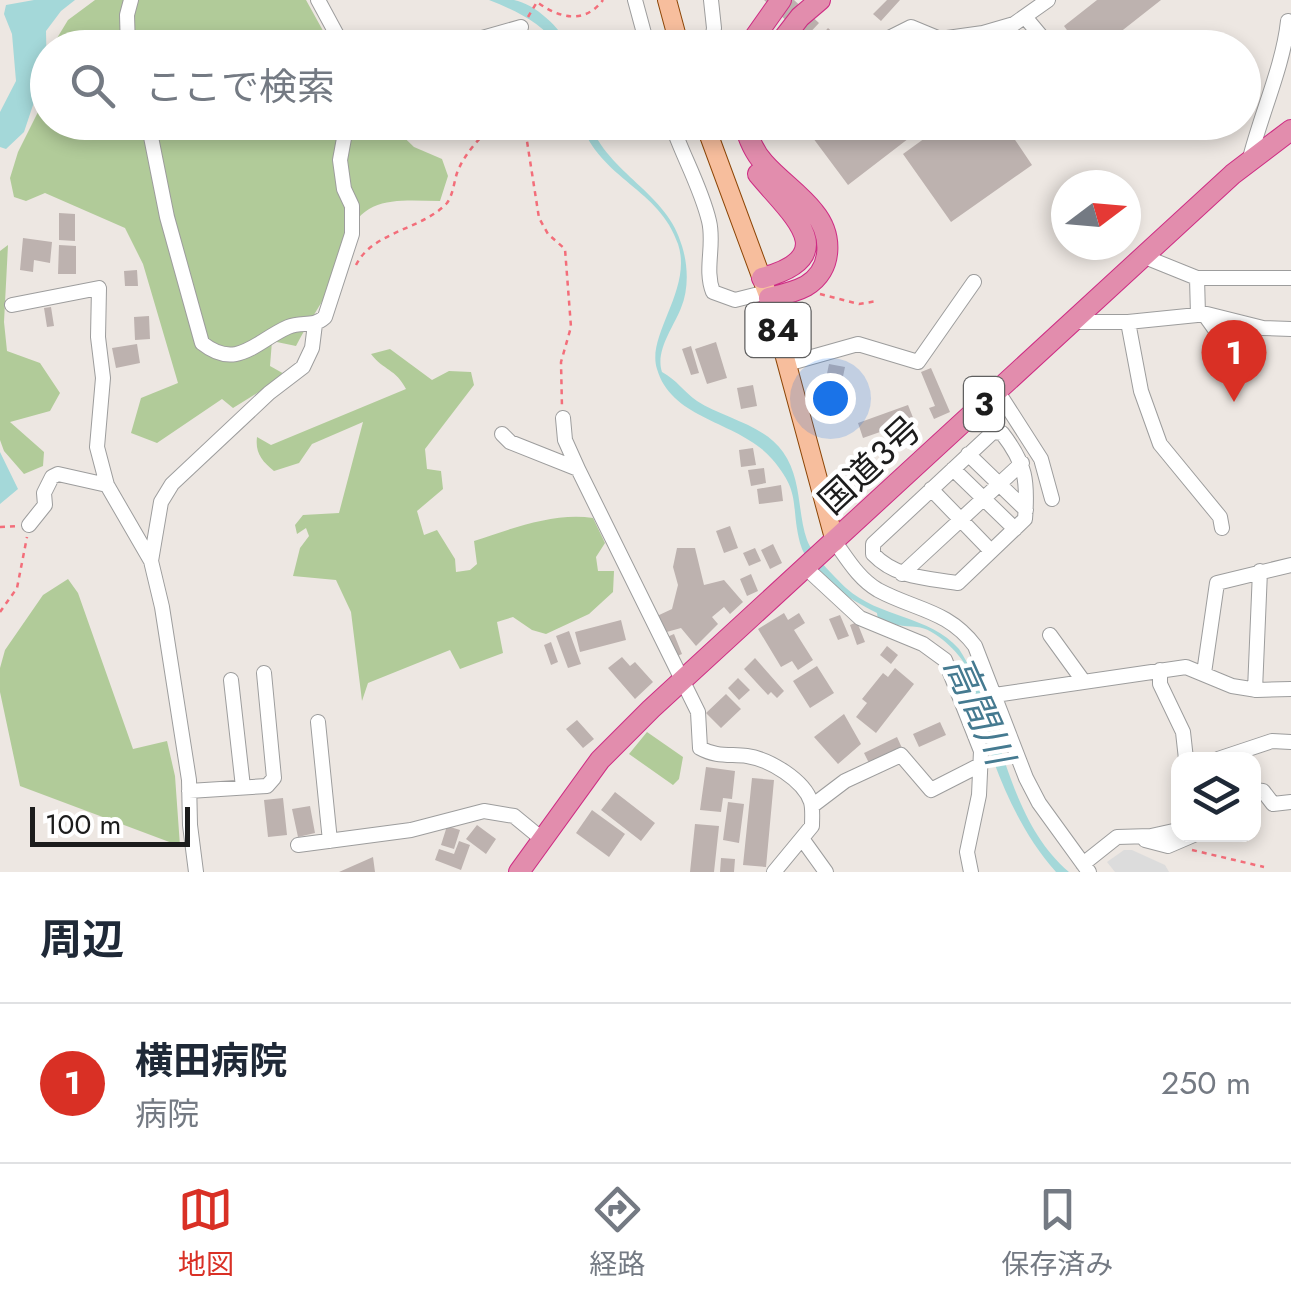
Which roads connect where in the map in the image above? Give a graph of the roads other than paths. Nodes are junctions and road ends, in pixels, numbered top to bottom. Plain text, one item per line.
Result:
1 (131, 0) edge
2 (318, 0) edge
3 (634, 0) edge
4 (667, 0) edge
5 (711, 0) edge
6 (781, 0) edge
7 (820, 0) edge
8 (1048, 0) edge
9 (1025, 16) junction
10 (1288, 21) dead end
11 (523, 24) road end
12 (127, 30) edge
13 (334, 30) edge
14 (504, 30) edge
15 (643, 30) edge
16 (675, 30) edge
17 (714, 30) edge
18 (760, 30) edge
19 (790, 30) edge
20 (987, 30) edge
21 (1036, 30) edge
22 (1261, 113) edge
23 (1291, 130) edge
24 (152, 140) edge
25 (344, 140) edge
26 (678, 140) edge
27 (711, 140) edge
28 (739, 140) edge
29 (749, 140) edge
30 (1254, 140) edge
31 (1248, 162) junction
32 (1145, 257) junction
33 (1197, 278) junction
34 (1291, 278) edge
35 (974, 282) dead end
36 (766, 289) junction
37 (12, 305) dead end
38 (1201, 314) junction
39 (320, 320) junction
40 (1075, 322) junction
41 (1128, 322) junction
42 (1291, 329) edge
43 (1234, 356) dead end
44 (788, 364) junction
45 (998, 392) junction
46 (562, 418) road end
47 (1020, 429) junction
48 (502, 434) dead end
49 (1008, 440) junction
50 (968, 454) junction
51 (1022, 463) junction
52 (953, 468) junction
53 (578, 470) junction
54 (1000, 484) junction
55 (107, 486) junction
56 (931, 489) junction
57 (984, 499) junction
58 (1052, 499) dead end
59 (1026, 510) junction
60 (960, 520) junction
61 (29, 525) road end
62 (1222, 528) dead end
63 (1015, 529) junction
64 (991, 551) junction
65 (819, 556) junction
66 (150, 561) junction
67 (1291, 565) edge
68 (1260, 570) junction
69 (902, 574) junction
70 (1050, 635) dead end
71 (1160, 670) junction
72 (264, 673) dead end
73 (1204, 673) junction
74 (231, 680) dead end
75 (681, 680) junction
76 (1084, 682) junction
77 (1291, 689) edge
78 (1255, 690) junction
79 (994, 699) junction
80 (970, 710) junction
81 (318, 722) dead end
82 (1291, 742) edge
83 (1185, 752) edge
84 (1241, 752) edge
85 (980, 765) junction
86 (243, 787) junction
87 (189, 791) junction
88 (1261, 791) edge
89 (1291, 802) edge
90 (812, 806) junction
91 (1171, 832) edge
92 (1135, 835) junction
93 (542, 839) junction
94 (803, 840) junction
95 (330, 841) junction
96 (1177, 842) edge
97 (298, 846) dead end
98 (1086, 868) edge
99 (196, 872) edge
100 (519, 872) edge
101 (774, 872) edge
102 (826, 872) edge
103 (971, 872) edge

1 - 12 street
2 - 13 street
3 - 15 street
4 - 16 main road
5 - 17 street
6 - 18 highway
7 - 19 highway
8 - 9 street
9 - 20 street
9 - 21 street
10 - 22 street
11 - 14 street
23 - 31 highway, 国道3号 / 3
24 - 39 street
25 - 39 street
26 - 36 street
27 - 36 main road, 84
28 - 36 highway
29 - 36 highway
30 - 31 street
31 - 32 highway, 国道3号 / 3
32 - 33 street
32 - 40 highway, 国道3号 / 3
33 - 34 street
33 - 38 street
35 - 44 street
36 - 44 main road, 84
37 - 55 street
38 - 41 street
38 - 42 street
38 - 43 street
39 - 66 street
40 - 41 street
40 - 45 highway, 国道3号 / 3
41 - 62 street
44 - 65 main road, 84
45 - 47 street
45 - 65 highway, 国道3号 / 3
46 - 53 street
47 - 49 street
47 - 58 street
48 - 53 street
49 - 50 street
49 - 51 street
50 - 52 street
50 - 54 street
51 - 54 street
51 - 59 street
52 - 56 street
52 - 57 street
53 - 75 street
54 - 57 street
54 - 59 street
55 - 61 street
55 - 66 street
56 - 60 street
56 - 69 street
57 - 60 street
57 - 63 street
59 - 63 street
60 - 64 street
60 - 69 street
63 - 64 street
64 - 69 street
65 - 75 highway, 国道3号 / 3
65 - 79 street
65 - 80 street
66 - 87 street
67 - 68 street
68 - 73 street
68 - 78 street
70 - 76 street
71 - 73 street
71 - 76 street
71 - 83 street
72 - 86 street
73 - 78 street
74 - 86 street
75 - 90 street
75 - 93 highway, 国道3号 / 3
76 - 79 street
77 - 78 street
79 - 80 street
79 - 98 street
80 - 85 street
81 - 95 street
82 - 84 street
85 - 90 street
85 - 103 street
86 - 87 street
87 - 99 street
88 - 89 street
90 - 94 street
91 - 92 street
92 - 96 street
92 - 98 street
93 - 95 street
93 - 100 highway, 国道3号 / 3
94 - 101 street
94 - 102 street
95 - 97 street

